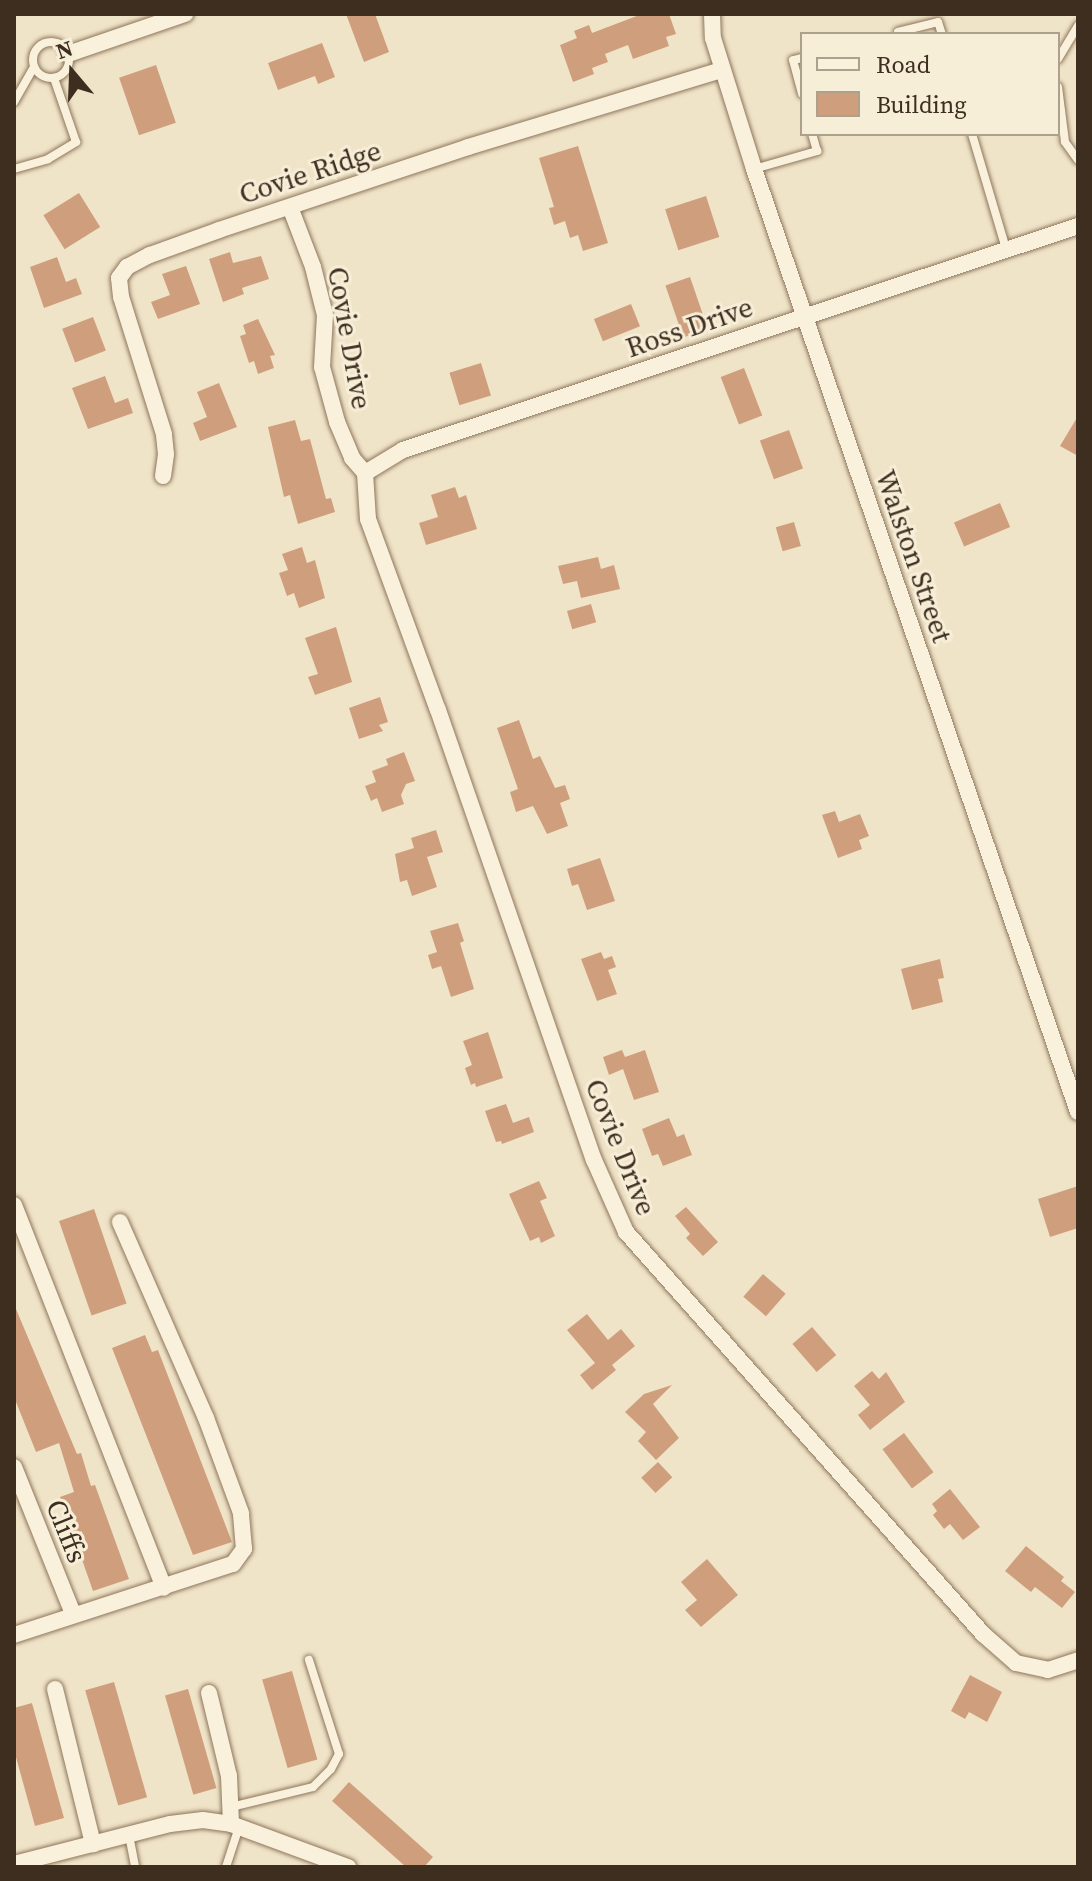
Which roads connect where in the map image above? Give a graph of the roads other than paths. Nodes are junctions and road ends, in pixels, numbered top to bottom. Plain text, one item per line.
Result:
1 (185, 14) edge
2 (712, 14) edge
3 (1076, 14) edge
4 (1078, 24) edge
5 (898, 32) edge
6 (941, 32) edge
7 (68, 54) junction
8 (1060, 56) edge
9 (800, 58) edge
10 (34, 67) junction
11 (722, 70) junction
12 (54, 78) junction
13 (800, 86) edge
14 (14, 102) edge
15 (1060, 103) edge
16 (813, 136) edge
17 (973, 136) edge
18 (1078, 160) edge
19 (14, 169) edge
20 (754, 169) junction
21 (290, 207) junction
22 (1078, 226) edge
23 (1006, 249) junction
24 (803, 315) junction
25 (365, 473) junction
26 (163, 476) dead end
27 (1078, 1112) edge
28 (14, 1205) edge
29 (120, 1222) dead end
30 (14, 1467) edge
31 (164, 1588) junction
32 (73, 1614) junction
33 (14, 1635) edge
34 (309, 1660) dead end
35 (1078, 1660) edge
36 (55, 1689) dead end
37 (209, 1693) dead end
38 (233, 1820) junction
39 (129, 1834) junction
40 (93, 1844) junction
41 (14, 1864) edge
42 (135, 1867) edge
43 (226, 1867) edge
44 (348, 1867) edge

1 - 7 street
2 - 11 street, Walston Street
3 - 4 lane
4 - 8 lane
5 - 6 lane
7 - 10 lane
7 - 12 lane
9 - 13 lane
10 - 12 lane
10 - 14 lane
11 - 20 street, Walston Street
11 - 21 street, Covie Ridge
12 - 19 lane
15 - 18 lane
16 - 20 lane
17 - 23 lane
20 - 24 street, Walston Street
21 - 25 street, Covie Drive
21 - 26 street, Covie Ridge
22 - 23 street, Ross Drive
23 - 24 street, Ross Drive
24 - 25 street, Ross Drive
24 - 27 street, Walston Street
25 - 35 street, Covie Drive
28 - 31 street
29 - 31 street
30 - 32 street, Cliffs
31 - 32 street
32 - 33 street
34 - 38 lane
36 - 40 street
37 - 38 street
38 - 39 street
38 - 43 lane
38 - 44 street
39 - 40 street
39 - 42 lane
40 - 41 street

